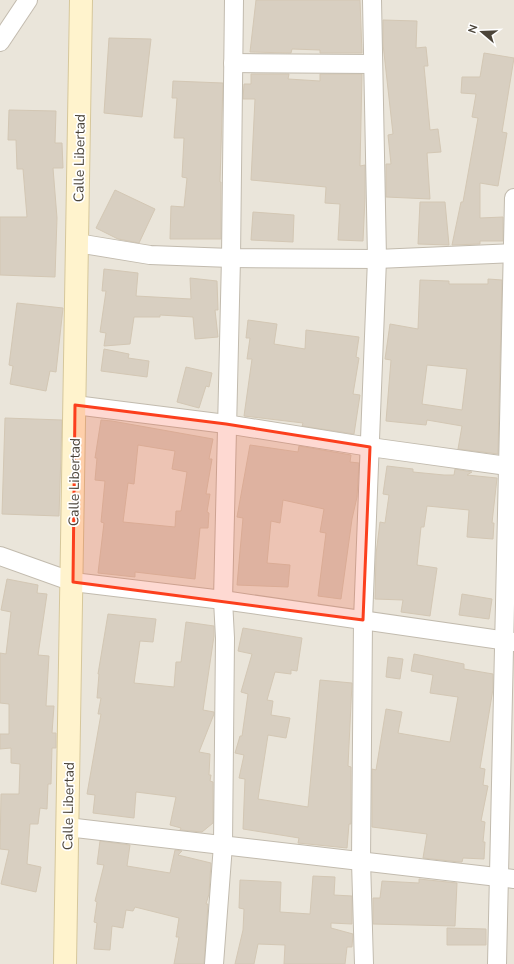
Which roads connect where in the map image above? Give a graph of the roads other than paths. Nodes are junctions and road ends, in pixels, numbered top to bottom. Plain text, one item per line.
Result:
1 (28, 0) edge
2 (81, 0) edge
3 (234, 0) edge
4 (372, 0) edge
5 (0, 42) edge
6 (233, 63) junction
7 (373, 64) junction
8 (514, 198) edge
9 (77, 243) junction
10 (513, 253) edge
11 (231, 258) junction
12 (377, 259) junction
13 (75, 405) junction
14 (226, 424) junction
15 (370, 447) junction
16 (512, 467) edge
17 (0, 556) edge
18 (73, 582) junction
19 (223, 600) junction
20 (363, 620) junction
21 (509, 641) edge
22 (67, 826) junction
23 (223, 845) junction
24 (361, 861) junction
25 (506, 878) edge
26 (65, 964) edge
27 (214, 964) edge
28 (364, 964) edge
29 (497, 964) edge

1 - 5 street
2 - 9 street, Calle Libertad
3 - 6 street
4 - 7 street
6 - 7 street
6 - 11 street
7 - 12 street
8 - 10 street
9 - 11 street
9 - 13 street, Calle Libertad
10 - 12 street
10 - 16 street
11 - 12 street
11 - 14 street
12 - 15 street
13 - 14 street
13 - 18 street, Calle Libertad
14 - 15 street
14 - 19 street
15 - 16 street
15 - 20 street
16 - 21 street
17 - 18 street
18 - 19 street
18 - 22 street, Calle Libertad
19 - 20 street
19 - 23 street
20 - 21 street
20 - 24 street
21 - 25 street
22 - 23 street
22 - 26 street, Calle Libertad
23 - 24 street
23 - 27 street
24 - 25 street
24 - 28 street
25 - 29 street

